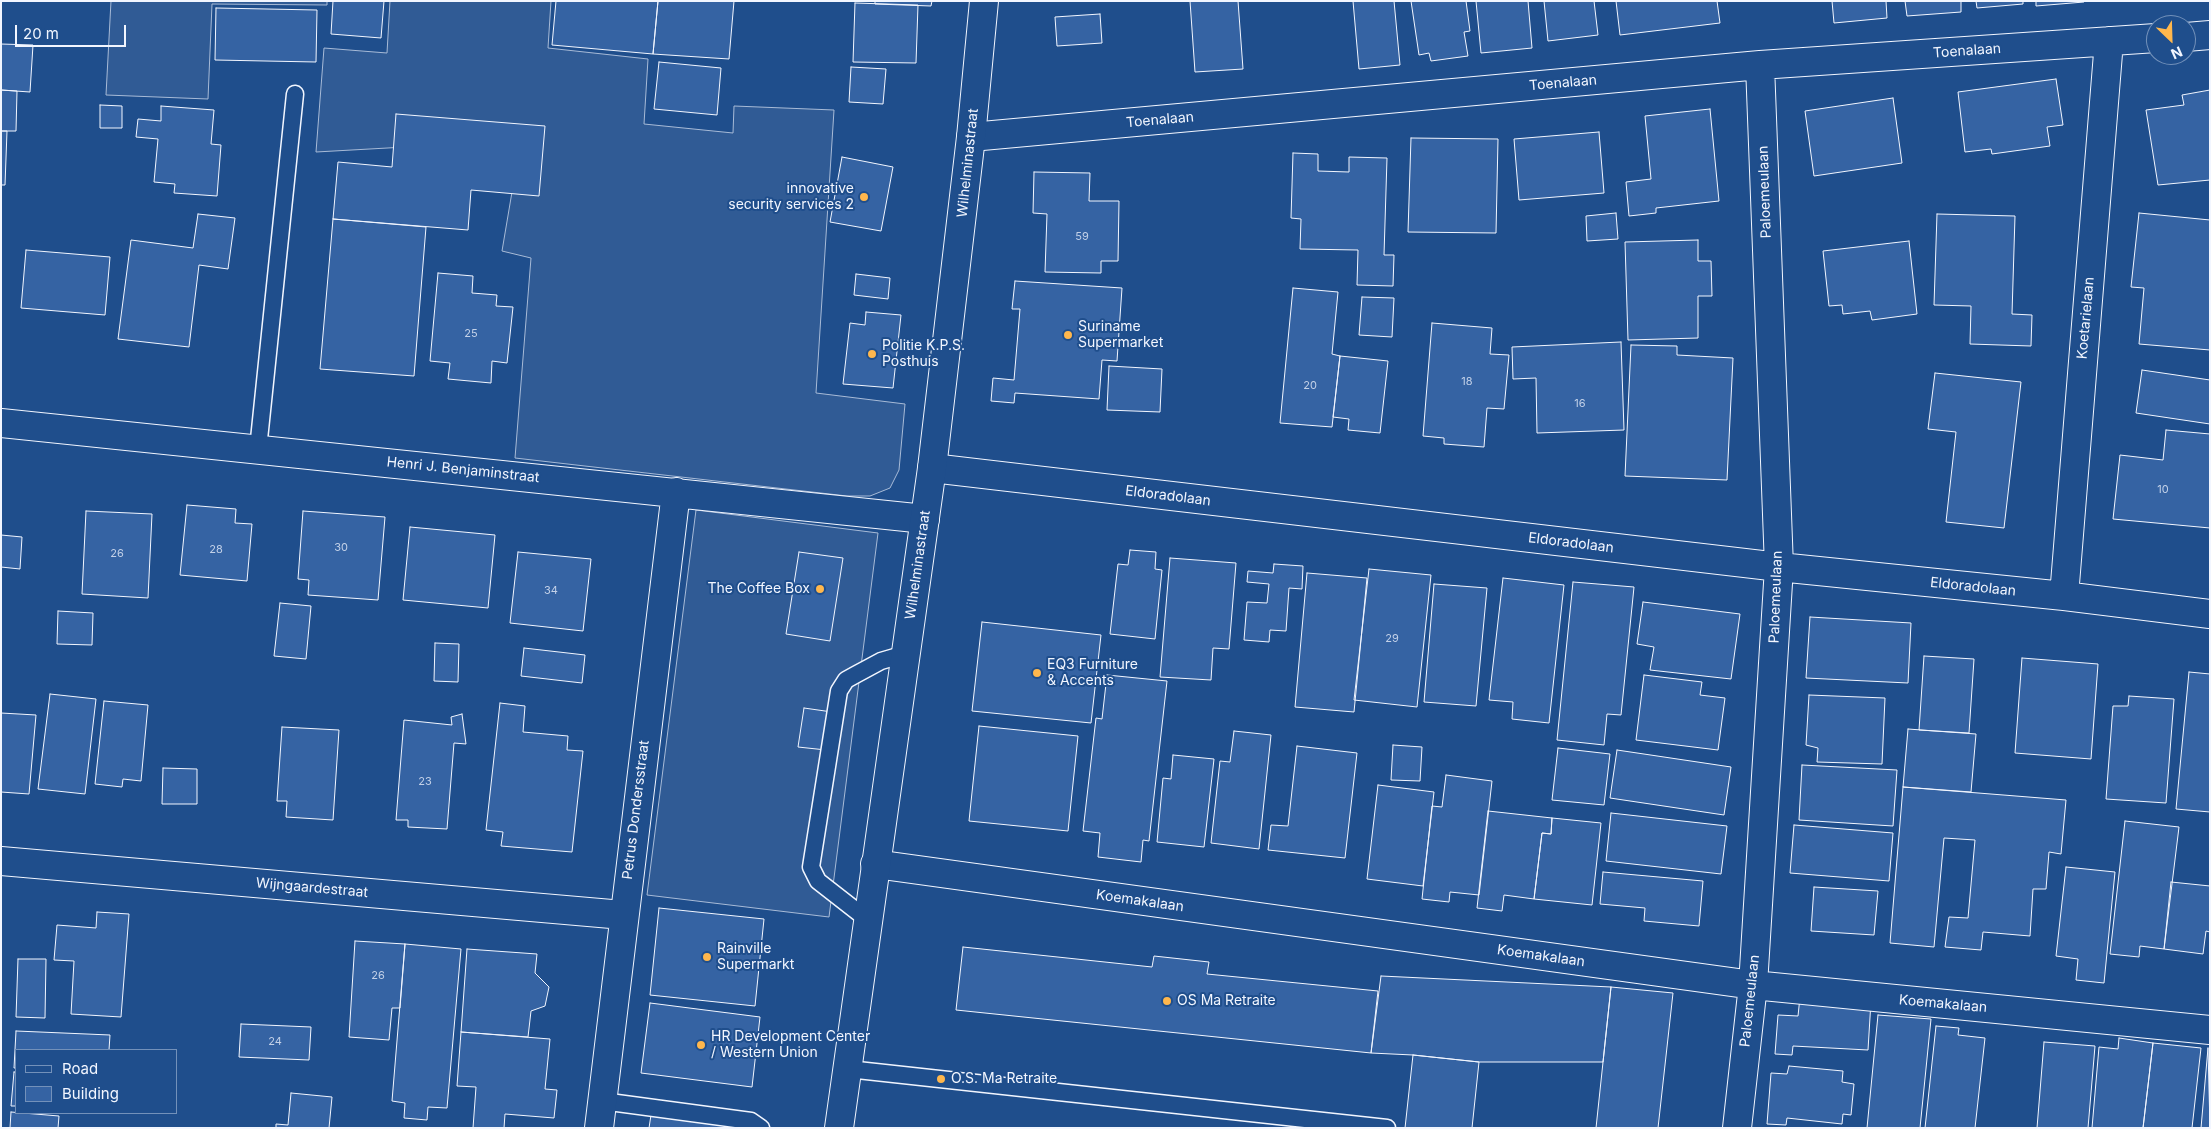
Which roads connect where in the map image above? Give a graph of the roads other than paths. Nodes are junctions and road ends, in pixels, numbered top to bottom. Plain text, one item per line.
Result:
1 (984, 1) edge
2 (2210, 36) edge
3 (2196, 37) edge
4 (2146, 39) edge
5 (2109, 41) junction
6 (1760, 65) junction
7 (295, 94) dead end
8 (972, 137) junction
9 (1, 423) edge
10 (258, 449) junction
11 (932, 468) junction
12 (676, 492) junction
13 (925, 519) junction
14 (1779, 567) junction
15 (2064, 596) junction
16 (2210, 614) edge
17 (905, 654) junction
18 (1, 861) edge
19 (875, 864) junction
20 (623, 915) junction
21 (868, 920) junction
22 (1753, 985) junction
23 (2210, 1030) edge
24 (848, 1069) junction
25 (600, 1115) edge
26 (761, 1128) edge
27 (839, 1128) edge
28 (1387, 1128) edge
29 (1737, 1128) edge

1 - 8 street, Wilhelminastraat
2 - 3 street
4 - 5 street, Toenalaan
5 - 6 street, Toenalaan
5 - 15 street, Koetarielaan
6 - 8 street, Toenalaan
6 - 14 street, Paloemeulaan
7 - 10 lane
8 - 11 street, Wilhelminastraat
9 - 10 street, Henri J. Benjaminstraat
10 - 12 street, Henri J. Benjaminstraat
11 - 13 street, Wilhelminastraat
11 - 14 street, Eldoradolaan
12 - 13 street, Henri J. Benjaminstraat
12 - 20 street, Petrus Dondersstraat
13 - 17 street, Wilhelminastraat
14 - 15 street, Eldoradolaan
14 - 22 street, Paloemeulaan
15 - 16 street, Eldoradolaan
17 - 19 street, Wilhelminastraat
17 - 21 lane
18 - 20 street, Wijngaardestraat
19 - 21 street, Wilhelminastraat
19 - 22 street, Koemakalaan
20 - 25 street, Petrus Dondersstraat
21 - 24 street, Wilhelminastraat
22 - 23 street, Koemakalaan
22 - 29 street, Paloemeulaan
24 - 27 street, Wilhelminastraat
24 - 28 lane
25 - 26 lane

